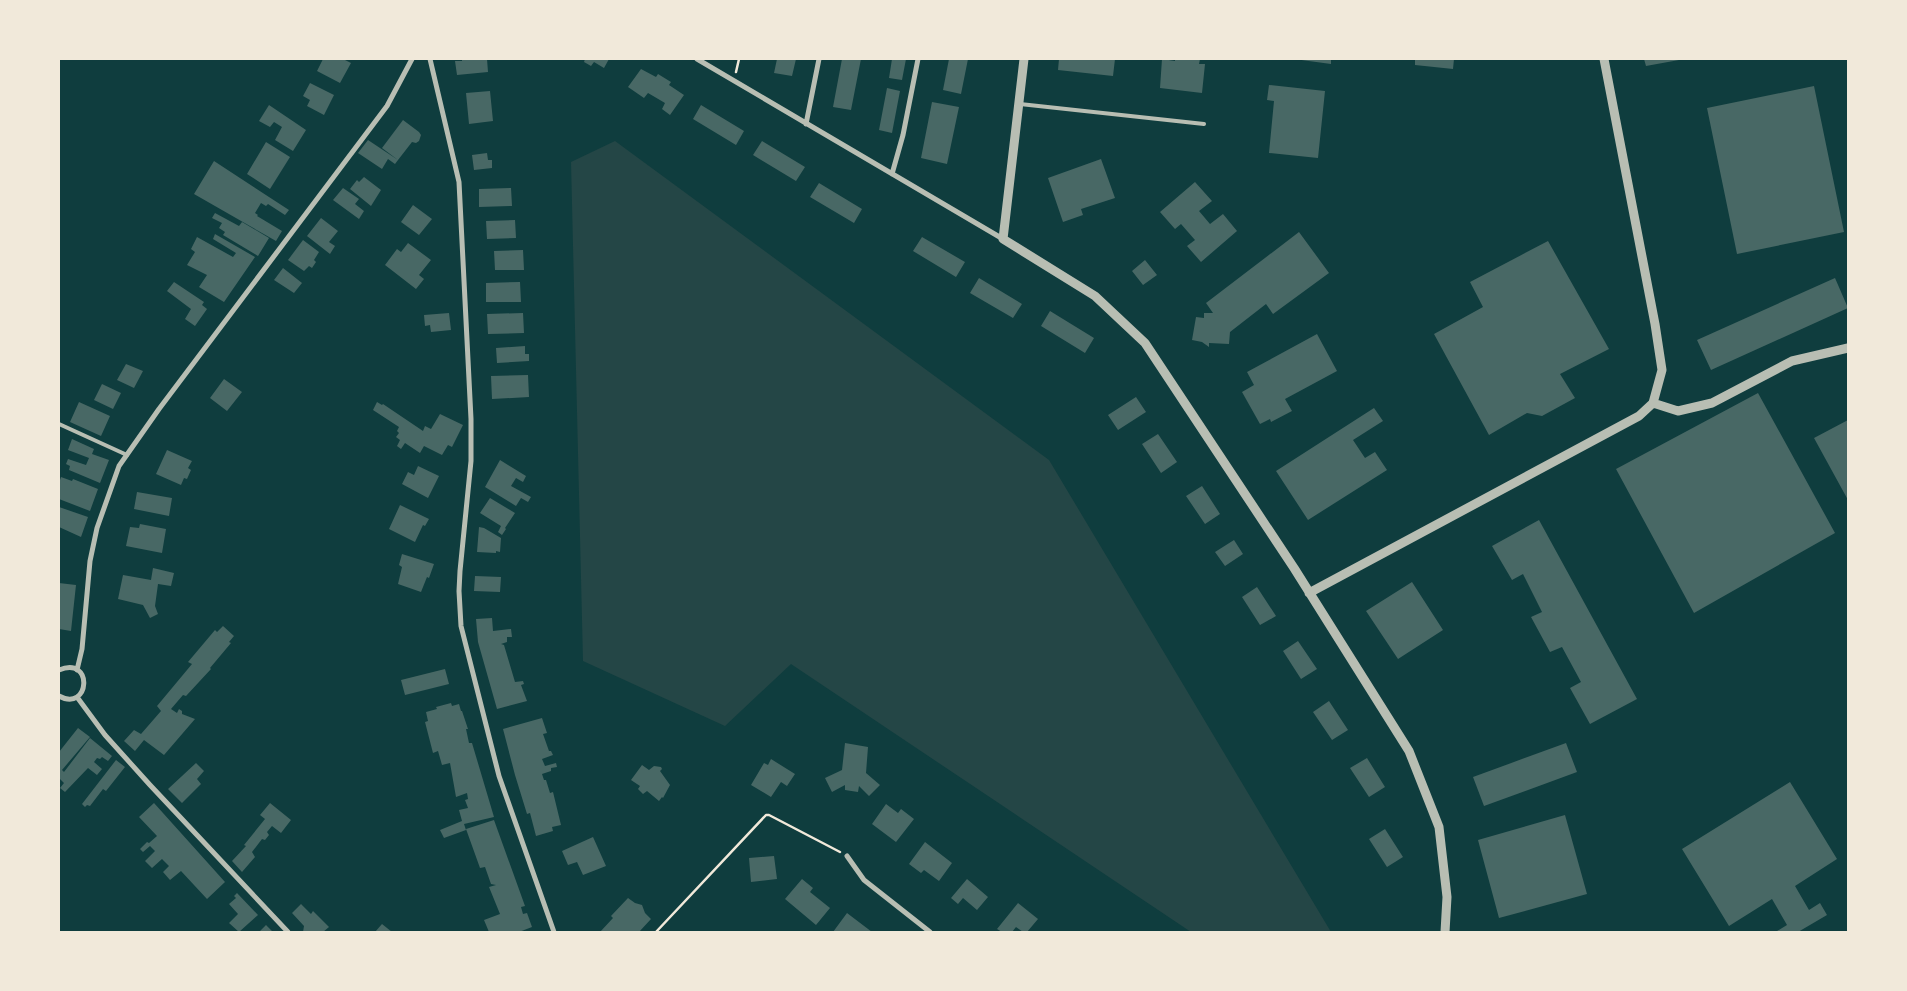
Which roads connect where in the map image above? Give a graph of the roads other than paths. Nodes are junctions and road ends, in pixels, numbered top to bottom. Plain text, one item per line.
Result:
1 (412, 59) edge
2 (430, 59) edge
3 (696, 59) edge
4 (819, 59) edge
5 (918, 59) edge
6 (1024, 59) edge
7 (1604, 59) edge
8 (1020, 104) junction
9 (806, 124) junction
10 (1204, 124) dead end
11 (892, 174) junction
12 (1003, 239) junction
13 (1848, 348) edge
14 (1653, 403) junction
15 (59, 424) edge
16 (127, 455) junction
17 (1309, 593) junction
18 (59, 670) edge
19 (77, 670) junction
20 (59, 696) edge
21 (77, 697) junction
22 (847, 856) road end
23 (288, 932) edge
24 (554, 932) edge
25 (930, 932) edge
26 (1446, 932) edge

1 - 16 street
2 - 24 street
3 - 9 street
4 - 9 street
5 - 11 street
6 - 8 street
7 - 14 street
8 - 10 lane
8 - 12 street
9 - 11 street
11 - 12 street
12 - 17 street
13 - 14 street
14 - 17 street
15 - 16 lane
16 - 19 street
17 - 26 street
18 - 19 street
19 - 21 street
20 - 21 street
21 - 23 street
22 - 25 street

